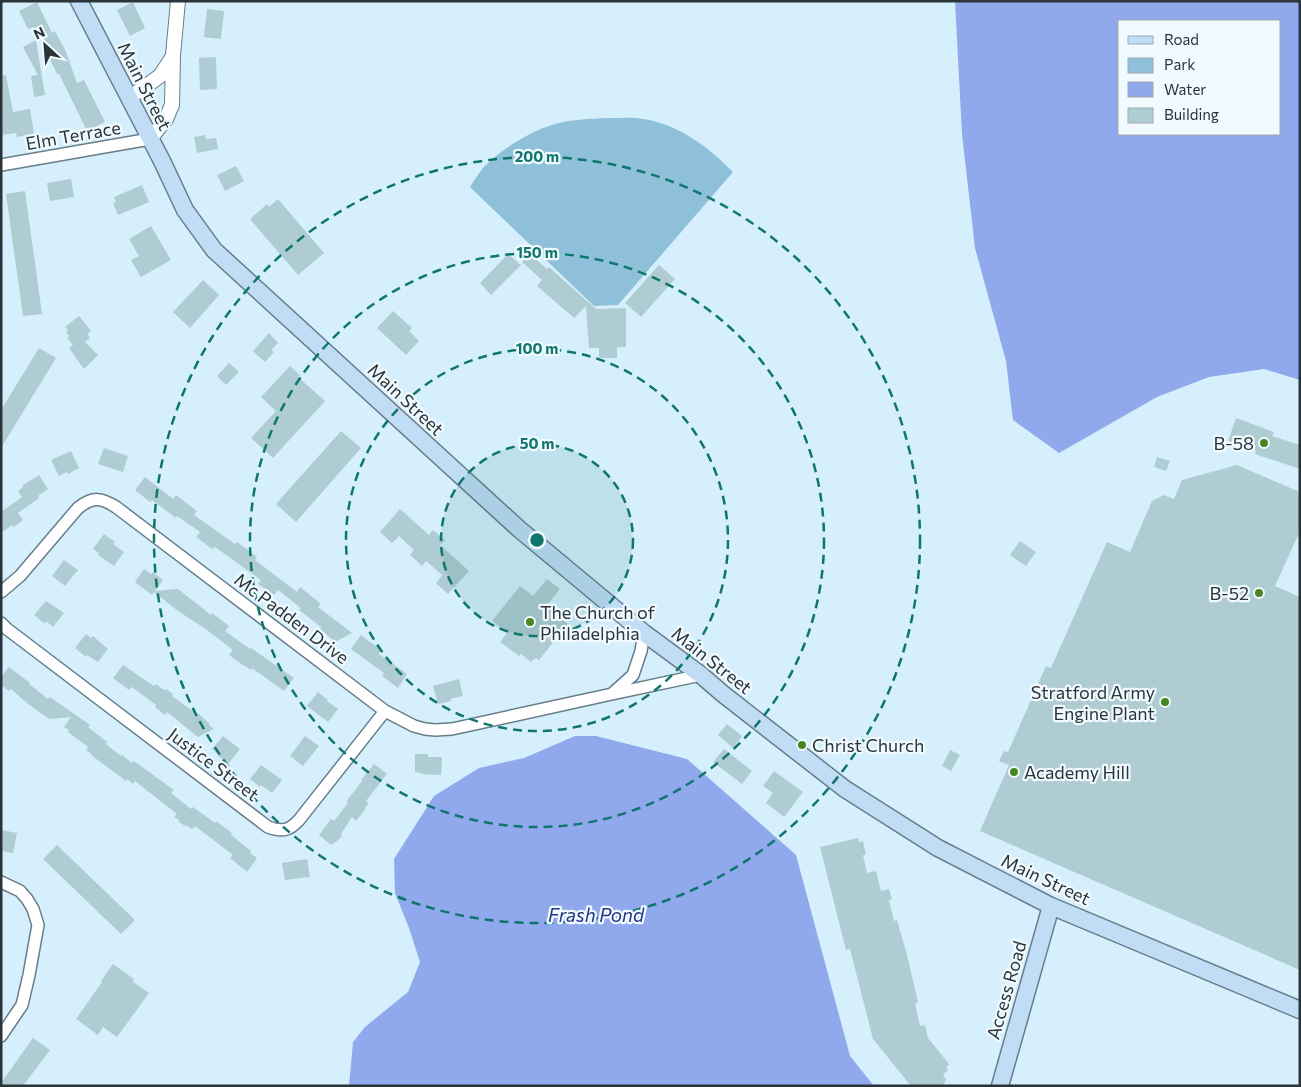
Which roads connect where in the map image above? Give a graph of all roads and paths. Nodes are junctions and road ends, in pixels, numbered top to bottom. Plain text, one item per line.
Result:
1 (79, 1) edge
2 (178, 1) edge
3 (173, 55) junction
4 (129, 98) junction
5 (150, 139) junction
6 (1, 165) edge
7 (1, 592) edge
8 (1, 623) edge
9 (644, 633) junction
10 (702, 676) junction
11 (612, 694) junction
12 (385, 711) junction
13 (1, 882) edge
14 (1051, 906) junction
15 (1300, 1010) edge
16 (1, 1036) edge
17 (1000, 1086) edge

1 - 4 main road, Main Street
2 - 3 street
3 - 4 street
3 - 5 street
4 - 5 main road, Main Street
5 - 6 street, Elm Terrace
5 - 9 main road, Main Street
7 - 12 street, Mc Padden Drive
8 - 12 street, Justice Street
9 - 10 main road, Main Street
9 - 11 street, Mc Padden Drive
10 - 11 street, Mc Padden Drive
10 - 14 main road, Main Street
11 - 12 street, Mc Padden Drive
13 - 16 street
14 - 15 main road, Main Street
14 - 17 main road, Access Road

